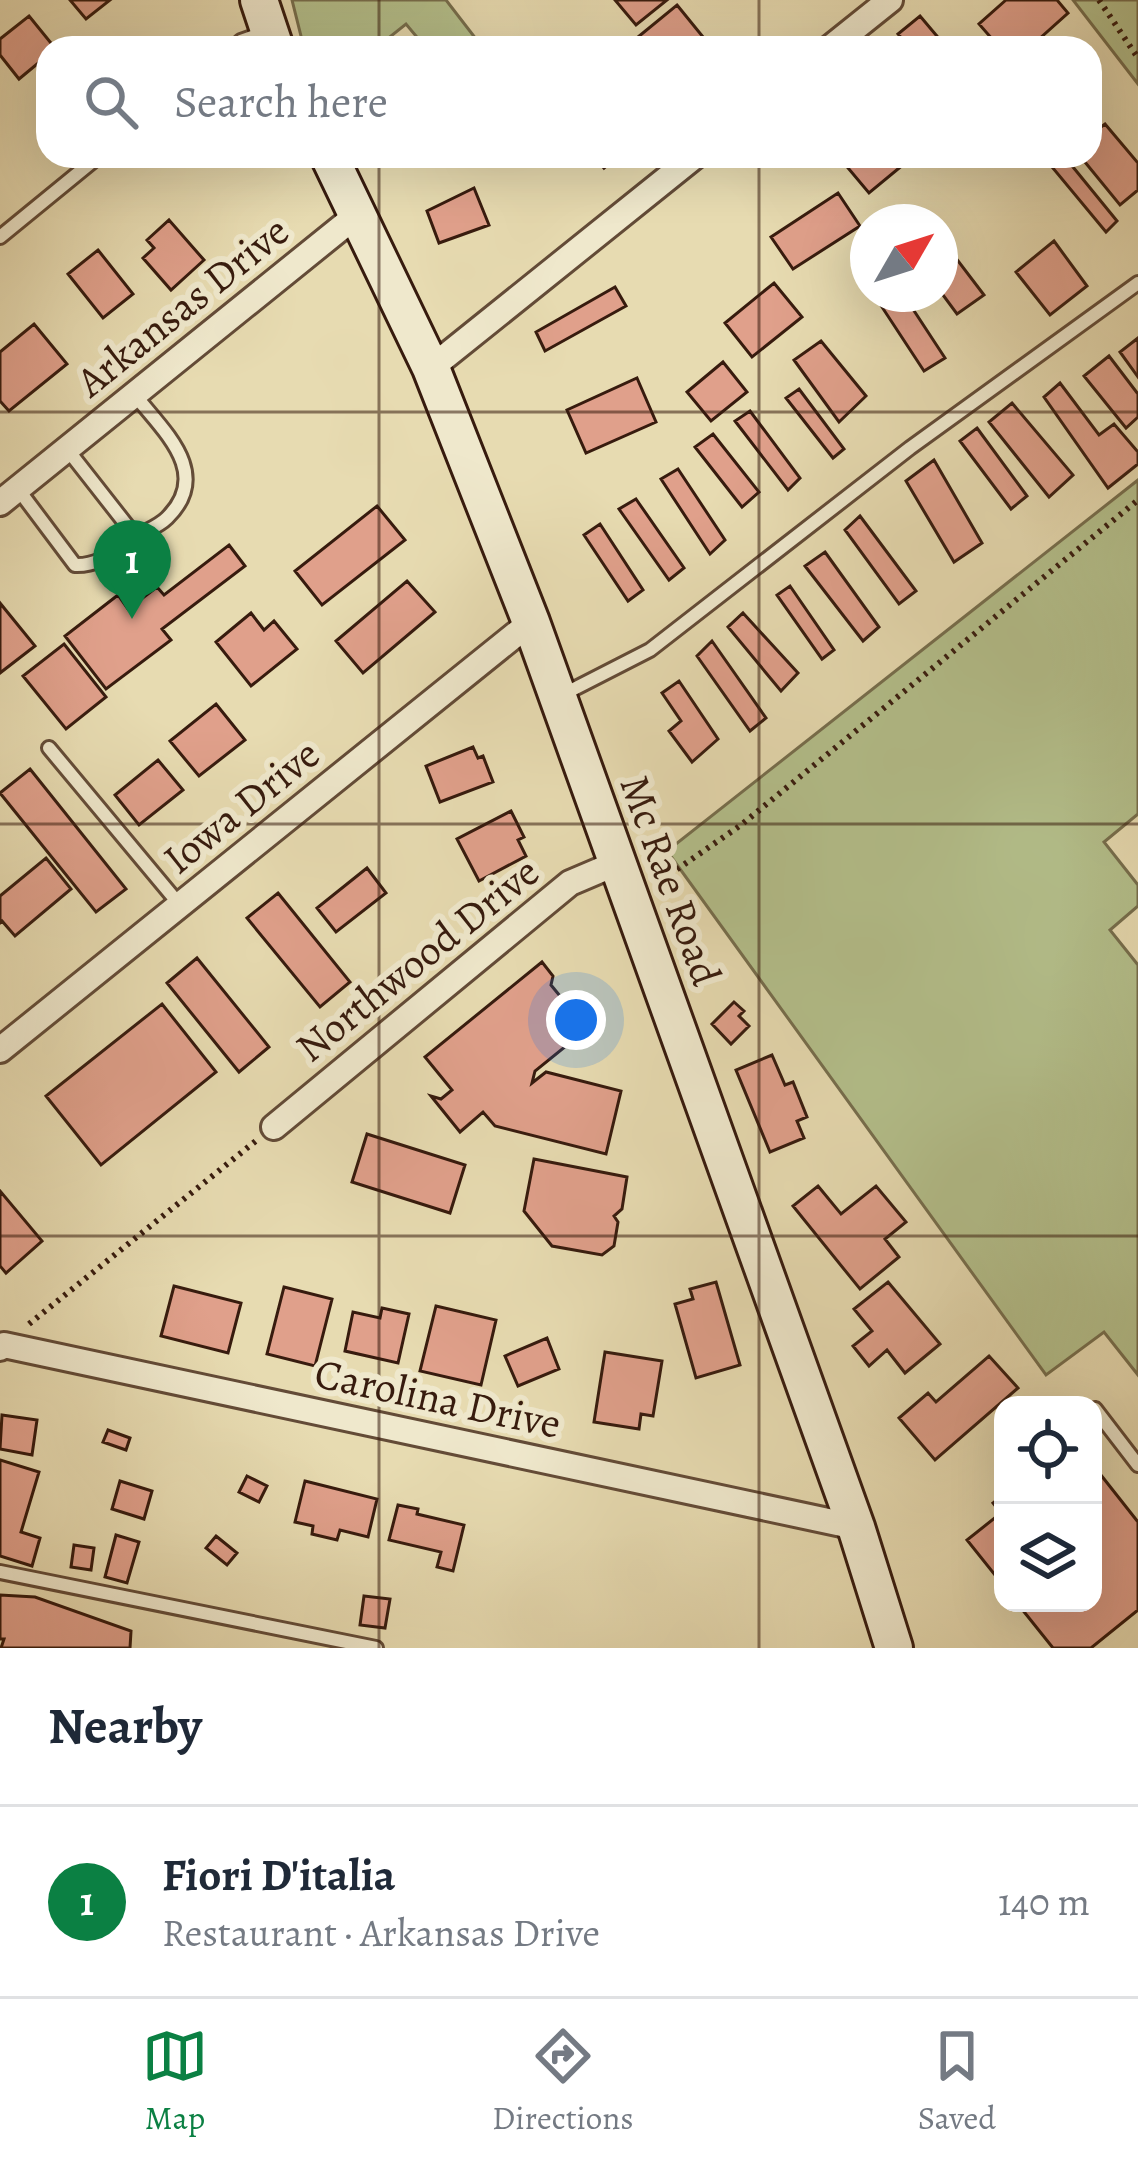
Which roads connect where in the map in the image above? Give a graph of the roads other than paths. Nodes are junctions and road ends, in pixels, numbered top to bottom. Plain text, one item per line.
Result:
1 (890, 0) edge
2 (845, 36) edge
3 (84, 168) edge
4 (335, 168) edge
5 (680, 168) edge
6 (358, 214) junction
7 (0, 237) edge
8 (1138, 283) edge
9 (431, 368) junction
10 (134, 395) junction
11 (67, 449) junction
12 (9, 496) edge
13 (136, 537) junction
14 (531, 622) junction
15 (558, 697) junction
16 (49, 748) dead end
17 (628, 875) junction
18 (180, 905) junction
19 (0, 1050) edge
20 (274, 1127) road end
21 (2, 1347) edge
22 (1102, 1419) edge
23 (1138, 1465) edge
24 (856, 1527) junction
25 (0, 1572) edge
26 (376, 1648) edge
27 (894, 1648) edge

1 - 2 street
3 - 7 lane
4 - 6 street, Mc Rae Road
5 - 9 street
6 - 9 street, Mc Rae Road
6 - 10 street, Arkansas Drive
8 - 15 lane
9 - 14 street, Mc Rae Road
10 - 11 street, Arkansas Drive
10 - 13 lane
11 - 12 street, Arkansas Drive
11 - 13 lane
12 - 13 lane
14 - 15 street, Mc Rae Road
14 - 18 street, Iowa Drive
15 - 17 street, Mc Rae Road
16 - 18 lane
17 - 20 street, Northwood Drive
17 - 24 street, Mc Rae Road
18 - 19 street, Iowa Drive
21 - 24 street, Carolina Drive
22 - 23 lane
24 - 27 street, Mc Rae Road
25 - 26 lane

